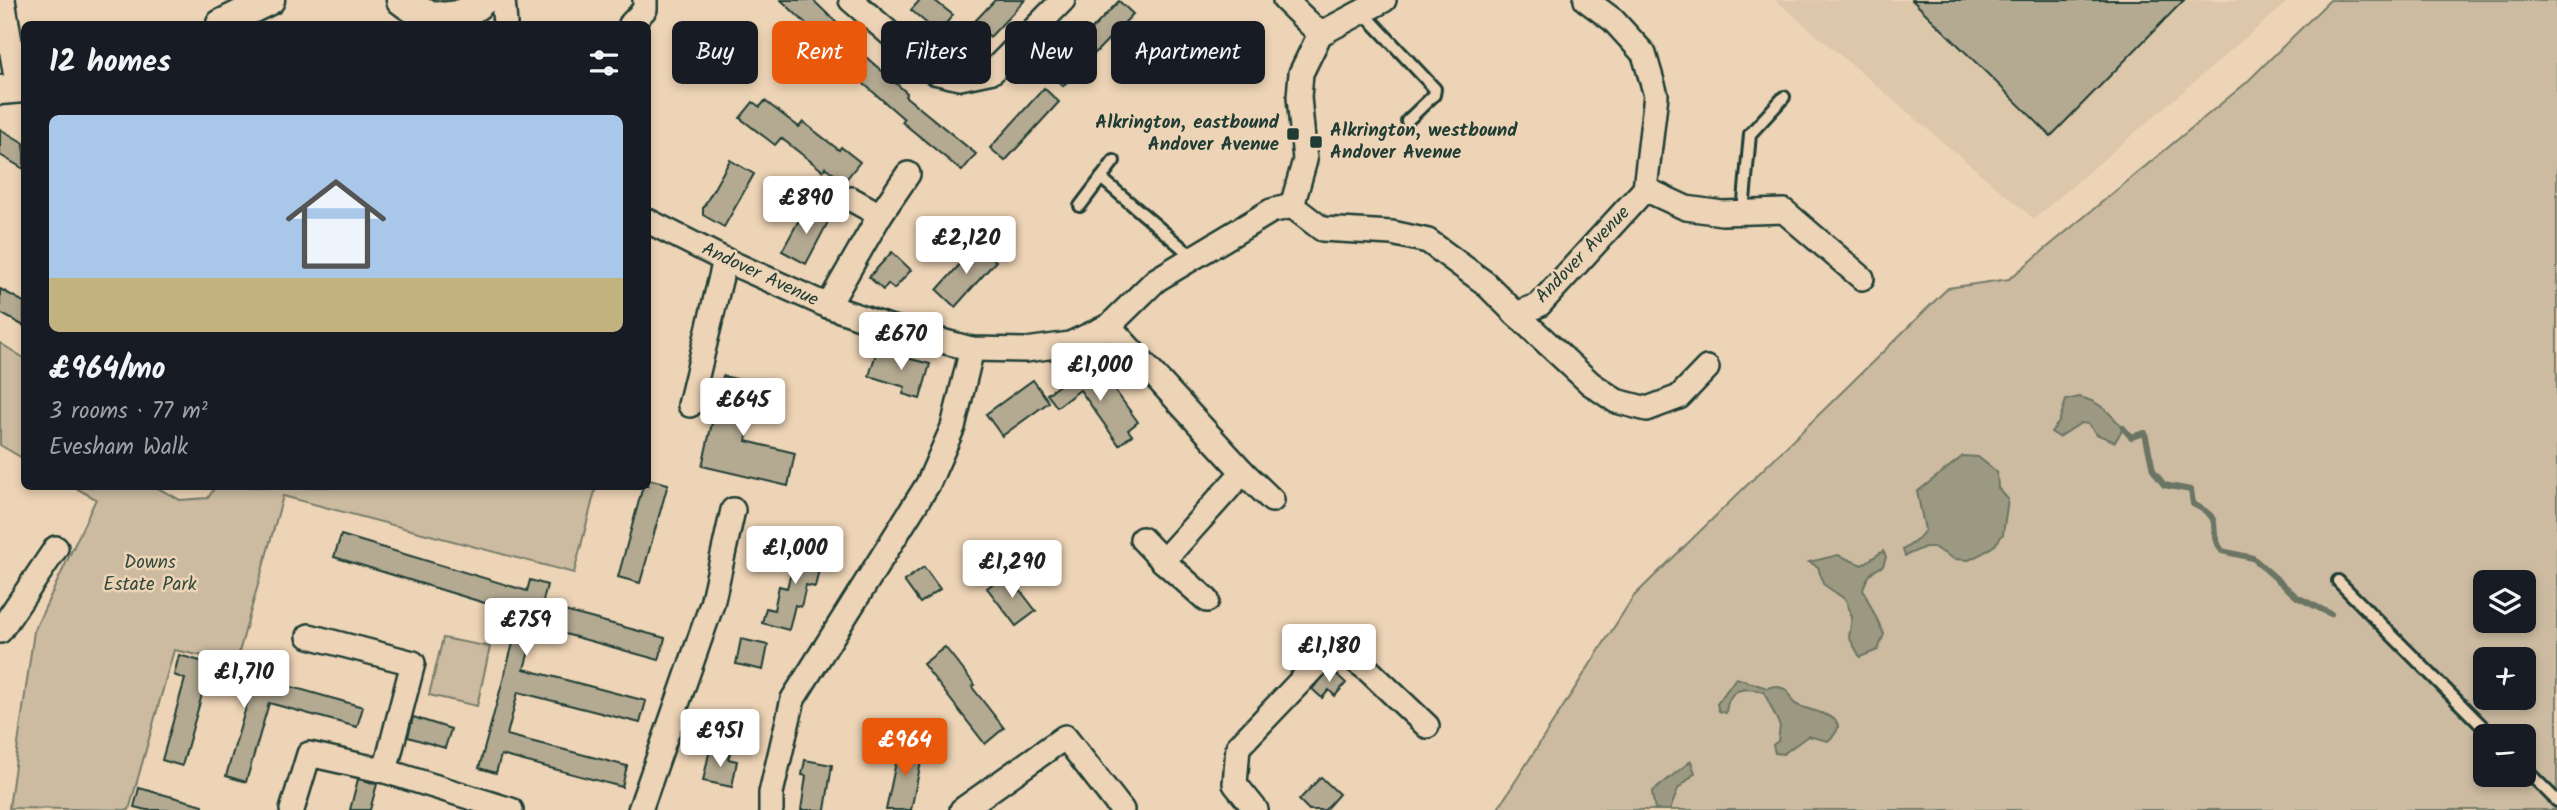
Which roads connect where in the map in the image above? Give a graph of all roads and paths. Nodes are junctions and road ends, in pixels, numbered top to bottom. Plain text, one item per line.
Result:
1 (3, 0) edge
2 (270, 0) edge
3 (384, 0) edge
4 (483, 0) edge
5 (503, 0) edge
6 (851, 0) edge
7 (1063, 0) edge
8 (1285, 0) edge
9 (1384, 0) edge
10 (1586, 0) edge
11 (407, 5) edge
12 (1363, 12) junction
13 (227, 21) edge
14 (449, 21) edge
15 (505, 21) edge
16 (1320, 34) junction
17 (14, 89) edge
18 (1784, 97) dead end
19 (1407, 121) dead end
20 (1114, 161) dead end
21 (908, 174) dead end
22 (1101, 178) junction
23 (1645, 189) junction
24 (851, 199) dead end
25 (1080, 206) dead end
26 (1292, 206) junction
27 (1743, 212) junction
28 (880, 215) junction
29 (651, 223) edge
30 (1193, 257) junction
31 (725, 260) junction
32 (1862, 278) dead end
33 (828, 306) junction
34 (1516, 314) junction
35 (1109, 326) junction
36 (972, 349) junction
37 (1707, 368) dead end
38 (690, 405) dead end
39 (1243, 472) junction
40 (1272, 500) dead end
41 (733, 510) dead end
42 (1142, 539) dead end
43 (56, 548) dead end
44 (1163, 561) junction
45 (2338, 581) dead end
46 (1206, 600) dead end
47 (0, 631) edge
48 (309, 636) dead end
49 (2480, 724) edge
50 (1427, 726) dead end
51 (385, 771) junction
52 (2536, 780) edge
53 (2557, 801) edge
54 (292, 810) edge
55 (511, 810) edge
56 (640, 810) edge
57 (771, 810) edge
58 (962, 810) edge
59 (1122, 810) edge
60 (1256, 810) edge

1 - 17 street
2 - 13 street
3 - 11 street
4 - 14 street
5 - 15 street
6 - 7 street
8 - 16 street
9 - 12 street
10 - 23 street, Andover Avenue
11 - 14 street
12 - 16 street
12 - 19 lane
16 - 26 street
18 - 27 lane
20 - 22 lane
21 - 28 street
22 - 25 lane
22 - 30 lane
23 - 27 street
23 - 34 street, Andover Avenue
24 - 28 street
26 - 30 street, Andover Avenue
26 - 34 street, Andover Avenue
27 - 32 street
28 - 33 street
29 - 31 street, Andover Avenue
30 - 35 street, Andover Avenue
31 - 33 street, Andover Avenue
31 - 38 street
33 - 36 street, Andover Avenue
34 - 37 street
35 - 36 street, Andover Avenue
35 - 39 street
36 - 57 street
39 - 40 street
39 - 44 street
41 - 56 street
42 - 44 street
43 - 47 street
44 - 46 street
45 - 49 lane
48 - 51 street
50 - 60 street
51 - 54 street
51 - 55 street
52 - 53 lane
58 - 59 street

